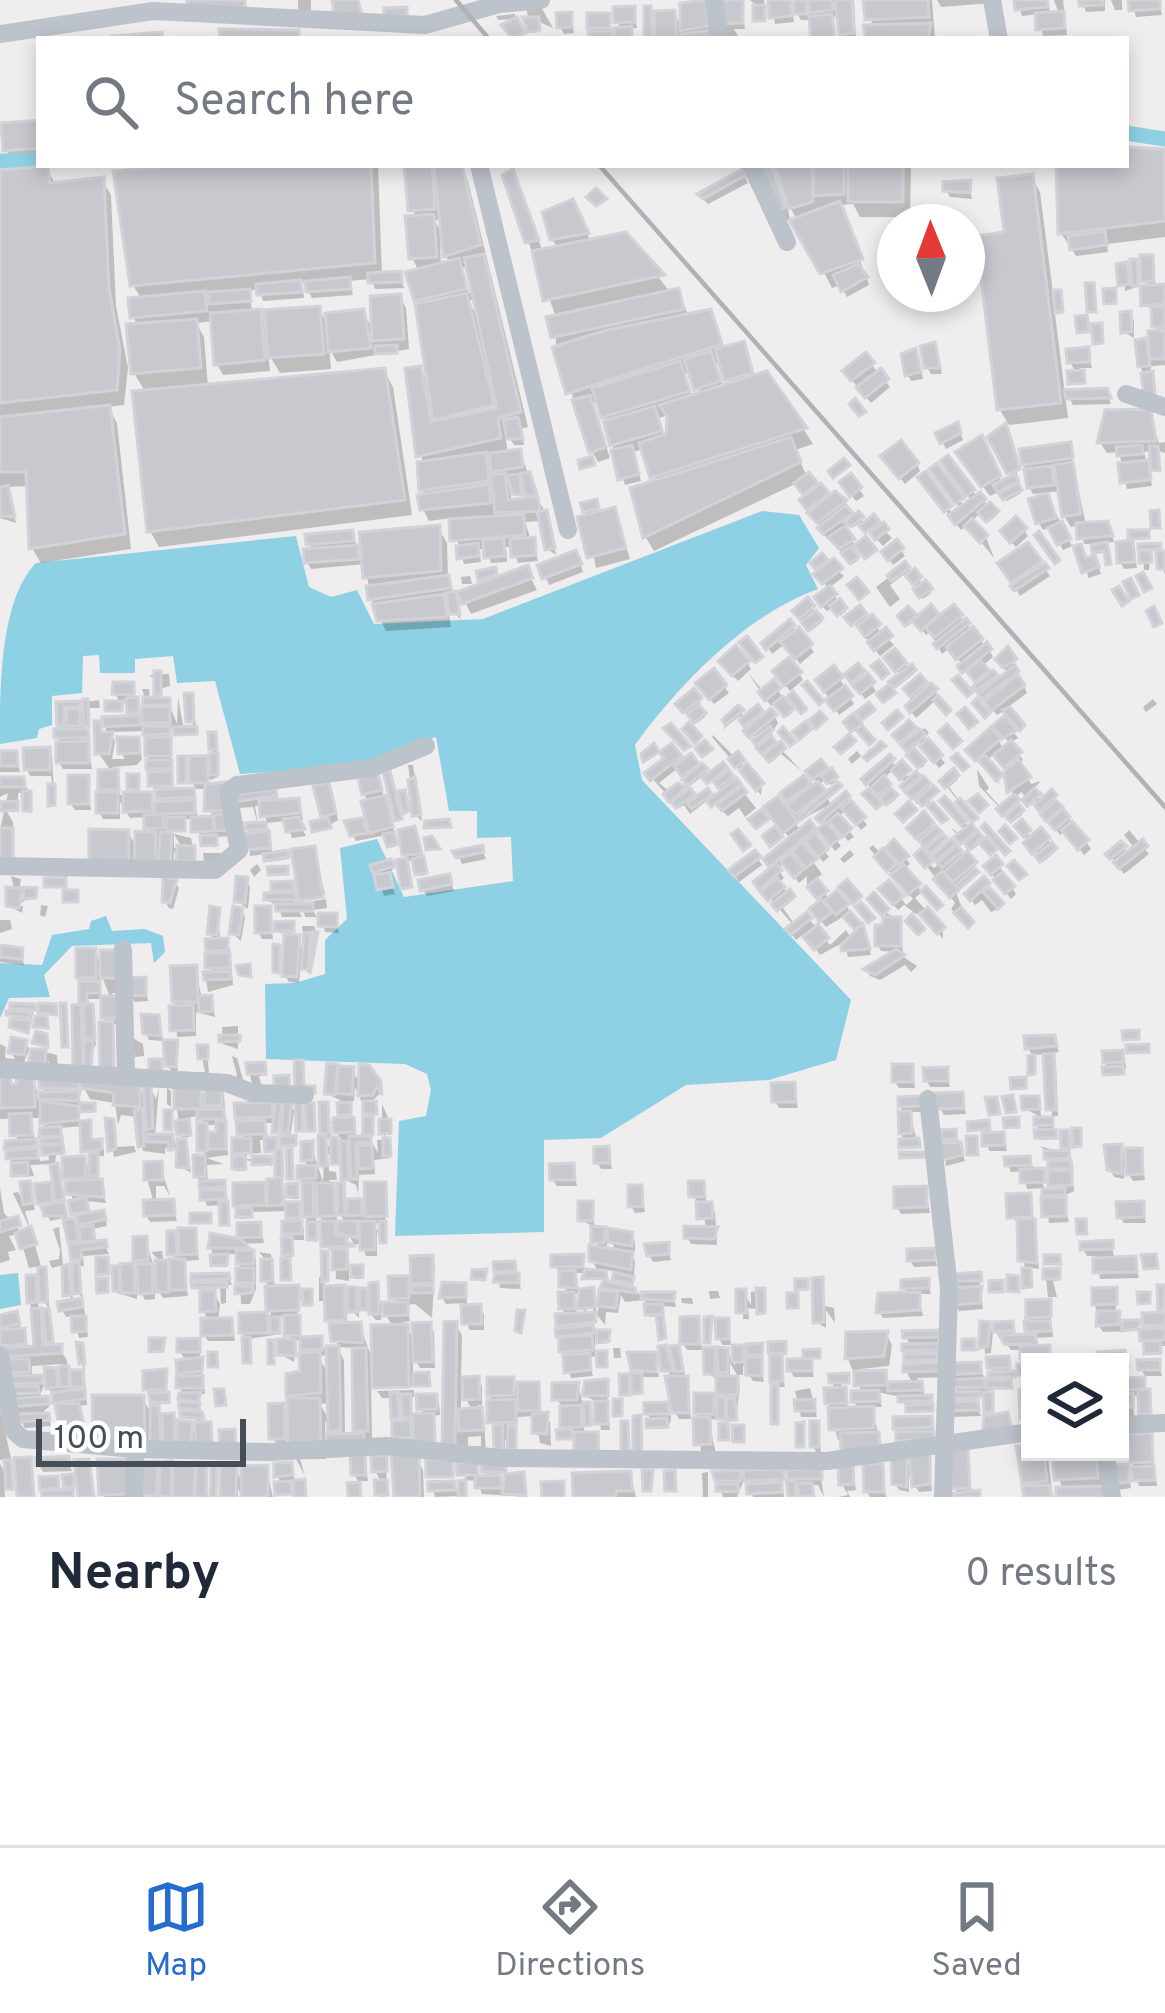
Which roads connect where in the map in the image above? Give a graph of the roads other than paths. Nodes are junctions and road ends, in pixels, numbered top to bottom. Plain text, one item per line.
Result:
1 (541, 0) edge
2 (714, 0) edge
3 (992, 0) edge
4 (428, 32) edge
5 (0, 34) edge
6 (719, 36) edge
7 (998, 36) edge
8 (480, 168) edge
9 (752, 168) edge
10 (787, 242) dead end
11 (1126, 394) dead end
12 (1165, 407) edge
13 (568, 530) dead end
14 (426, 746) dead end
15 (0, 866) edge
16 (123, 949) dead end
17 (0, 1069) edge
18 (126, 1076) junction
19 (305, 1096) dead end
20 (928, 1099) dead end
21 (0, 1355) edge
22 (1165, 1423) edge
23 (1129, 1425) edge
24 (1021, 1433) edge
25 (942, 1442) junction
26 (135, 1448) junction
27 (1107, 1461) edge
28 (134, 1497) edge
29 (944, 1497) edge
30 (1112, 1497) edge

1 - 4 street
2 - 6 street
3 - 7 street
4 - 5 street
8 - 13 street
9 - 10 street
11 - 12 street
14 - 15 street
16 - 18 street
17 - 18 street
18 - 19 street
20 - 25 street
21 - 26 street
22 - 23 street
24 - 25 street
25 - 26 street
25 - 29 street
26 - 28 street
27 - 30 street

